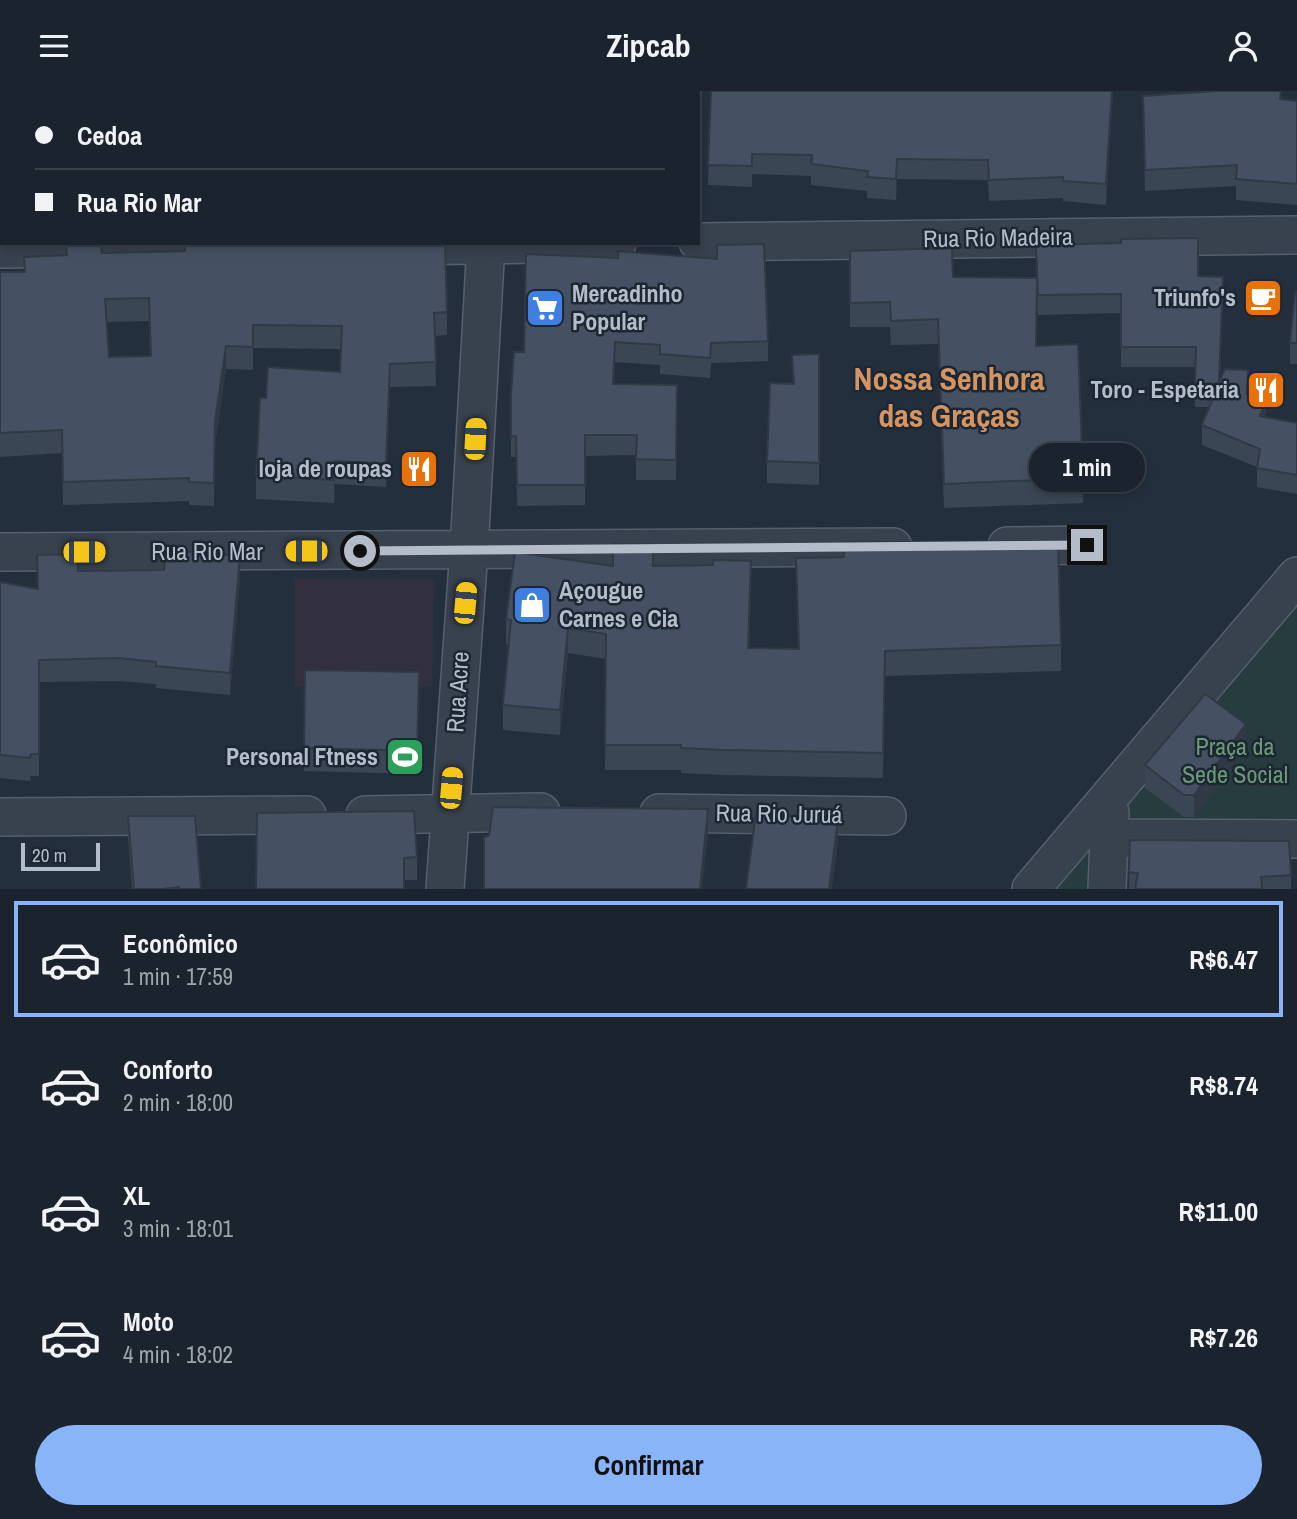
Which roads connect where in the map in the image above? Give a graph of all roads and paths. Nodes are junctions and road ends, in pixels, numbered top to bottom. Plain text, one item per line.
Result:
1 (1297, 235) edge
2 (700, 242) edge
3 (424, 245) edge
4 (486, 245) edge
5 (361, 246) edge
6 (264, 247) edge
7 (0, 249) edge
8 (1087, 545) dead end
9 (976, 546) edge
10 (921, 547) edge
11 (469, 550) junction
12 (0, 552) edge
13 (1297, 576) edge
14 (1110, 796) junction
15 (573, 812) edge
16 (628, 813) edge
17 (449, 814) junction
18 (887, 815) dead end
19 (0, 817) edge
20 (1108, 838) junction
21 (1297, 839) edge
22 (444, 889) edge
23 (1031, 889) edge
24 (1107, 889) edge

1 - 2 street, Rua Rio Madeira
3 - 5 street
4 - 11 street, Rua Acre
6 - 7 street
8 - 9 street
10 - 11 street, Rua Rio Mar
11 - 12 street, Rua Rio Mar
11 - 17 street, Rua Acre
13 - 14 street
14 - 20 street
14 - 23 street
15 - 17 street
16 - 18 street, Rua Rio Juruá
17 - 19 street
17 - 22 street, Rua Acre
20 - 21 street
20 - 24 street

